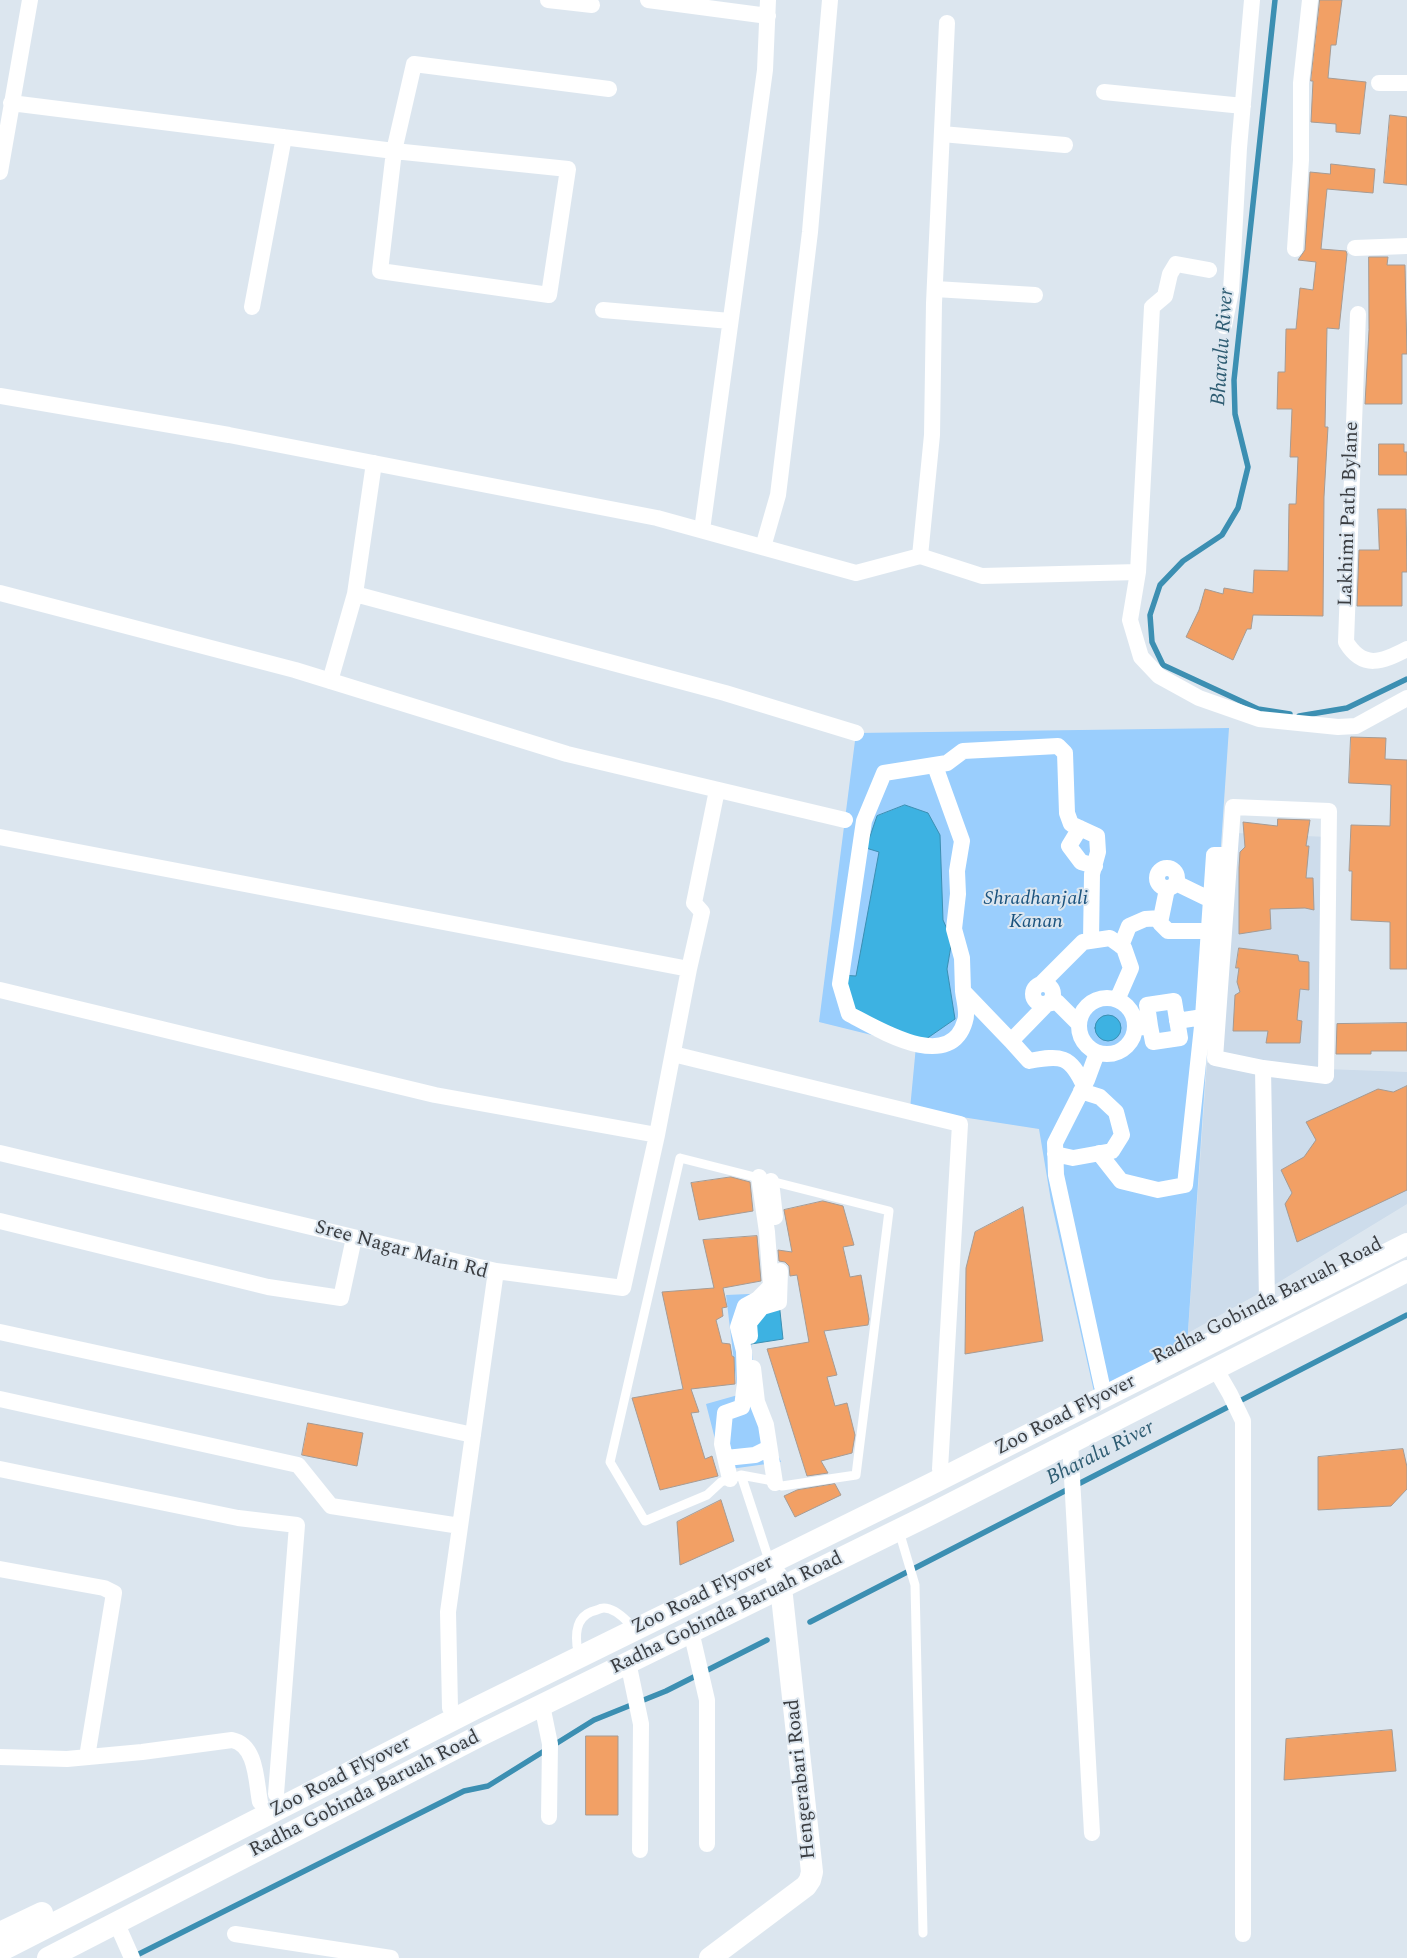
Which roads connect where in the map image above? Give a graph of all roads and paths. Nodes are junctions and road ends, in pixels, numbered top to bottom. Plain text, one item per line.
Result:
1 (30, 0) edge
2 (548, 0) edge
3 (648, 0) edge
4 (830, 0) edge
5 (1252, 0) edge
6 (1310, 0) edge
7 (592, 5) dead end
8 (768, 8) edge
9 (947, 23) dead end
10 (1379, 83) dead end
11 (1407, 83) edge
12 (609, 89) dead end
13 (1104, 92) dead end
14 (11, 103) junction
15 (1243, 106) junction
16 (3, 131) edge
17 (942, 134) junction
18 (284, 137) junction
19 (1065, 145) dead end
20 (394, 151) junction
21 (0, 172) edge
22 (1407, 246) edge
23 (1355, 248) dead end
24 (1295, 249) dead end
25 (1209, 270) dead end
26 (935, 289) junction
27 (1035, 295) dead end
28 (252, 307) dead end
29 (603, 310) dead end
30 (1358, 314) dead end
31 (730, 321) junction
32 (1224, 326) dead end
33 (0, 396) edge
34 (374, 463) junction
35 (702, 530) junction
36 (763, 547) junction
37 (920, 556) junction
38 (1138, 572) junction
39 (0, 593) edge
40 (355, 594) junction
41 (1407, 649) edge
42 (330, 681) junction
43 (1407, 698) edge
44 (856, 733) dead end
45 (935, 766) junction
46 (717, 790) junction
47 (845, 820) dead end
48 (1080, 828) junction
49 (0, 837) edge
50 (1229, 855) junction
51 (1095, 866) junction
52 (1211, 900) junction
53 (1161, 918) junction
54 (1209, 931) junction
55 (1091, 941) junction
56 (1121, 946) junction
57 (688, 969) junction
58 (0, 990) edge
59 (963, 991) junction
60 (1049, 996) junction
61 (1117, 1000) junction
62 (1203, 1017) junction
63 (1177, 1022) junction
64 (1079, 1024) junction
65 (1143, 1027) junction
66 (1011, 1041) junction
67 (1097, 1053) junction
68 (673, 1054) junction
69 (1263, 1068) junction
70 (1083, 1088) junction
71 (657, 1135) junction
72 (0, 1153) edge
73 (1099, 1153) junction
74 (1055, 1154) junction
75 (765, 1179) junction
76 (0, 1221) edge
77 (1407, 1230) edge
78 (354, 1238) junction
79 (1407, 1244) edge
80 (1407, 1258) edge
81 (496, 1271) junction
82 (1407, 1271) edge
83 (1267, 1302) junction
84 (0, 1332) edge
85 (1216, 1368) junction
86 (1102, 1386) junction
87 (0, 1398) edge
88 (473, 1435) junction
89 (1070, 1442) junction
90 (769, 1448) junction
91 (726, 1458) junction
92 (940, 1468) junction
93 (0, 1469) edge
94 (736, 1477) junction
95 (775, 1483) junction
96 (460, 1526) junction
97 (899, 1530) junction
98 (767, 1554) junction
99 (0, 1569) edge
100 (781, 1587) junction
101 (691, 1631) junction
102 (628, 1662) junction
103 (542, 1705) junction
104 (450, 1708) junction
105 (0, 1757) edge
106 (87, 1757) junction
107 (268, 1798) junction
108 (549, 1817) dead end
109 (1092, 1833) dead end
110 (707, 1844) dead end
111 (640, 1850) dead end
112 (116, 1924) junction
113 (0, 1933) edge
114 (923, 1933) dead end
115 (235, 1934) dead end
116 (1243, 1934) dead end
117 (0, 1951) edge
118 (20, 1958) edge
119 (48, 1958) edge
120 (132, 1958) edge
121 (391, 1958) edge
122 (710, 1958) edge

1 - 14 street
2 - 7 street
3 - 8 street
4 - 36 street
5 - 15 street
6 - 24 street
8 - 31 street
9 - 17 street
10 - 11 street
12 - 20 street
13 - 15 street
14 - 16 street
14 - 18 street
15 - 32 street
16 - 21 street
17 - 19 street
17 - 26 street
18 - 20 street
18 - 28 street
20 - 20 street
22 - 23 street
25 - 38 street
26 - 27 street
26 - 37 street
29 - 31 street
30 - 41 street, Lakhimi Path Bylane
31 - 35 street
33 - 34 street
34 - 35 street
34 - 40 street
35 - 36 street
36 - 37 street
37 - 38 street
38 - 43 street
39 - 42 street
40 - 42 street
40 - 44 street
42 - 46 street
45 - 48 street
45 - 59 street
45 - 59 street
46 - 47 street
46 - 57 street
48 - 51 street
48 - 51 street
49 - 57 street
50 - 52 street
50 - 69 street
50 - 69 street
51 - 55 street
52 - 53 street
52 - 54 street
53 - 54 street
53 - 56 street
54 - 62 street
55 - 56 street
55 - 60 street
56 - 61 street
57 - 68 street
58 - 71 street
59 - 66 street
60 - 64 street
60 - 66 street
61 - 64 street
61 - 65 street
62 - 63 street
62 - 73 street
63 - 65 street
63 - 65 street
64 - 67 street
65 - 67 street
66 - 70 street
67 - 70 street
68 - 71 street
68 - 92 street
69 - 83 street
70 - 73 street
70 - 74 street
71 - 81 street
72 - 78 street, Sree Nagar Main Rd
73 - 74 street
74 - 86 street
75 - 90 street
75 - 91 street
75 - 94 lane
75 - 95 lane
76 - 78 street
77 - 83 main road, Radha Gobinda Baruah Road
78 - 81 street, Sree Nagar Main Rd
79 - 117 main road, Zoo Road Flyover
80 - 118 main road, Zoo Road Flyover
81 - 88 street, Sree Nagar Main Rd
82 - 85 main road, Radha Gobinda Baruah Road
83 - 86 main road, Radha Gobinda Baruah Road
84 - 88 street
85 - 89 main road, Radha Gobinda Baruah Road
85 - 116 street
86 - 92 main road, Radha Gobinda Baruah Road
87 - 96 street
88 - 96 street, Sree Nagar Main Rd
89 - 97 main road, Radha Gobinda Baruah Road
89 - 109 street
90 - 91 street
90 - 95 street
91 - 94 street
92 - 98 main road, Radha Gobinda Baruah Road
93 - 107 street
94 - 95 lane
94 - 98 lane
96 - 104 street, Sree Nagar Main Rd
97 - 100 main road, Radha Gobinda Baruah Road
97 - 114 lane
98 - 100 main road, Hengerabari Road
98 - 104 main road, Radha Gobinda Baruah Road
99 - 106 street
100 - 101 main road, Radha Gobinda Baruah Road
100 - 122 main road, Hengerabari Road
101 - 102 main road, Radha Gobinda Baruah Road
101 - 110 street
102 - 103 main road, Radha Gobinda Baruah Road
102 - 111 street
103 - 108 street
103 - 112 main road, Radha Gobinda Baruah Road
104 - 107 main road, Radha Gobinda Baruah Road
105 - 106 street
106 - 107 street
107 - 113 main road, Radha Gobinda Baruah Road
112 - 119 main road, Radha Gobinda Baruah Road
112 - 120 street
115 - 121 street

